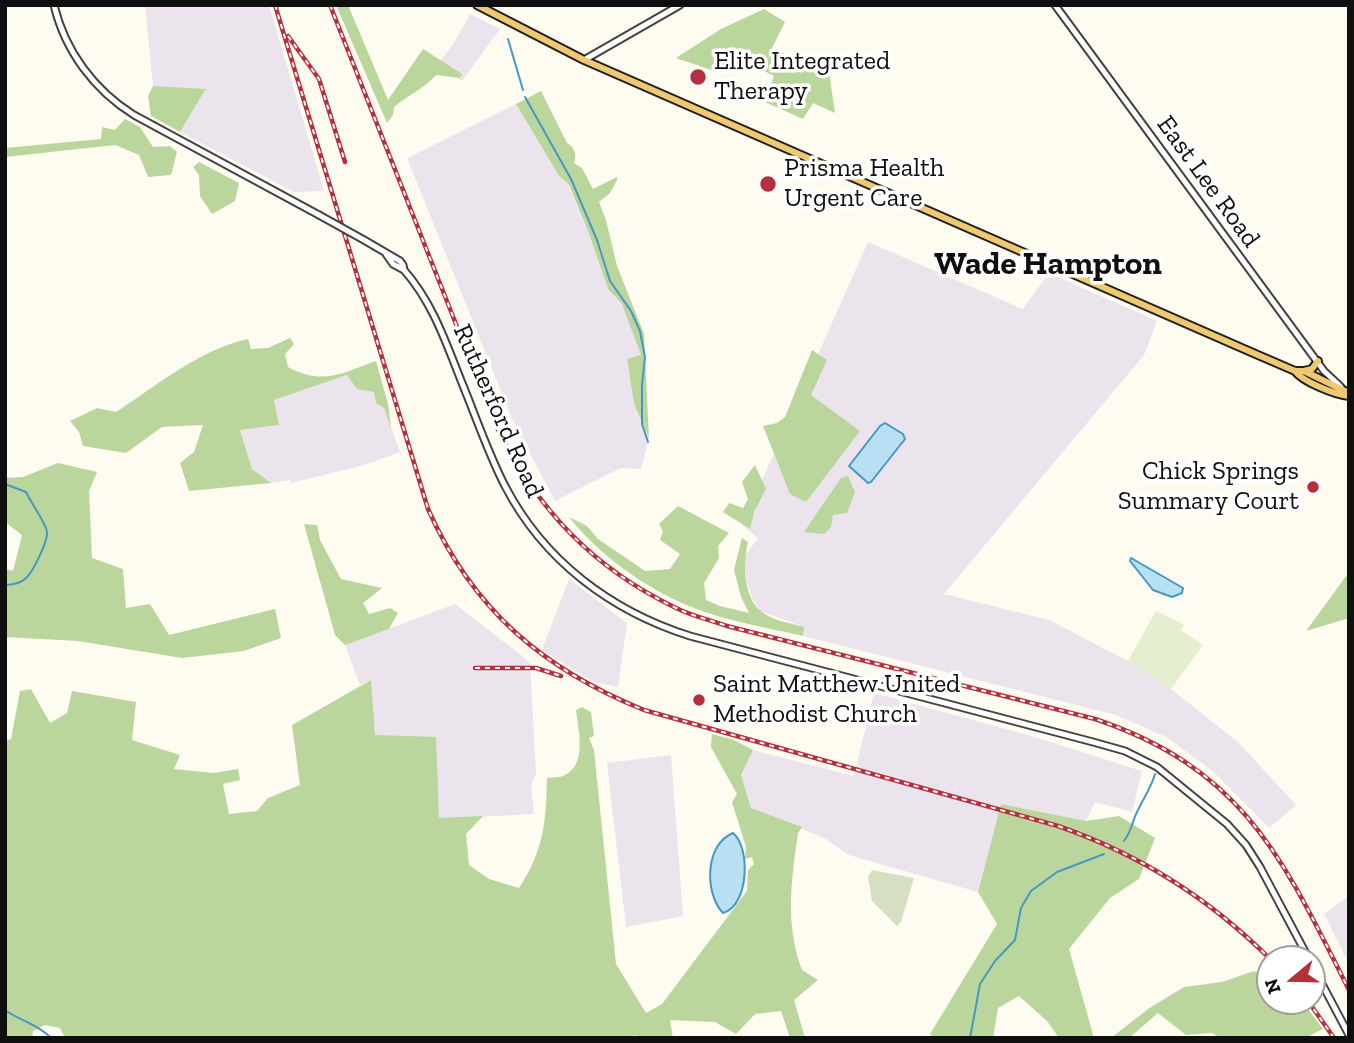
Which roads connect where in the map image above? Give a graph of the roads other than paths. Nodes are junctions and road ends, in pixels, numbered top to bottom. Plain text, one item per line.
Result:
1 (54, 5) edge
2 (477, 5) edge
3 (680, 5) edge
4 (1055, 5) edge
5 (584, 60) junction
6 (1318, 361) junction
7 (1296, 371) junction
8 (1304, 371) junction
9 (1316, 381) junction
10 (1347, 393) edge
11 (1302, 945) edge
12 (1326, 991) edge
13 (1349, 1035) edge

1 - 11 street, Rutherford Road, bridge
2 - 5 main road
3 - 5 street
4 - 6 street, East Lee Road
5 - 7 main road
6 - 8 main road
6 - 9 street
6 - 10 street, East Lee Road
7 - 8 main road
7 - 9 main road
8 - 9 main road
9 - 10 main road
12 - 13 street

